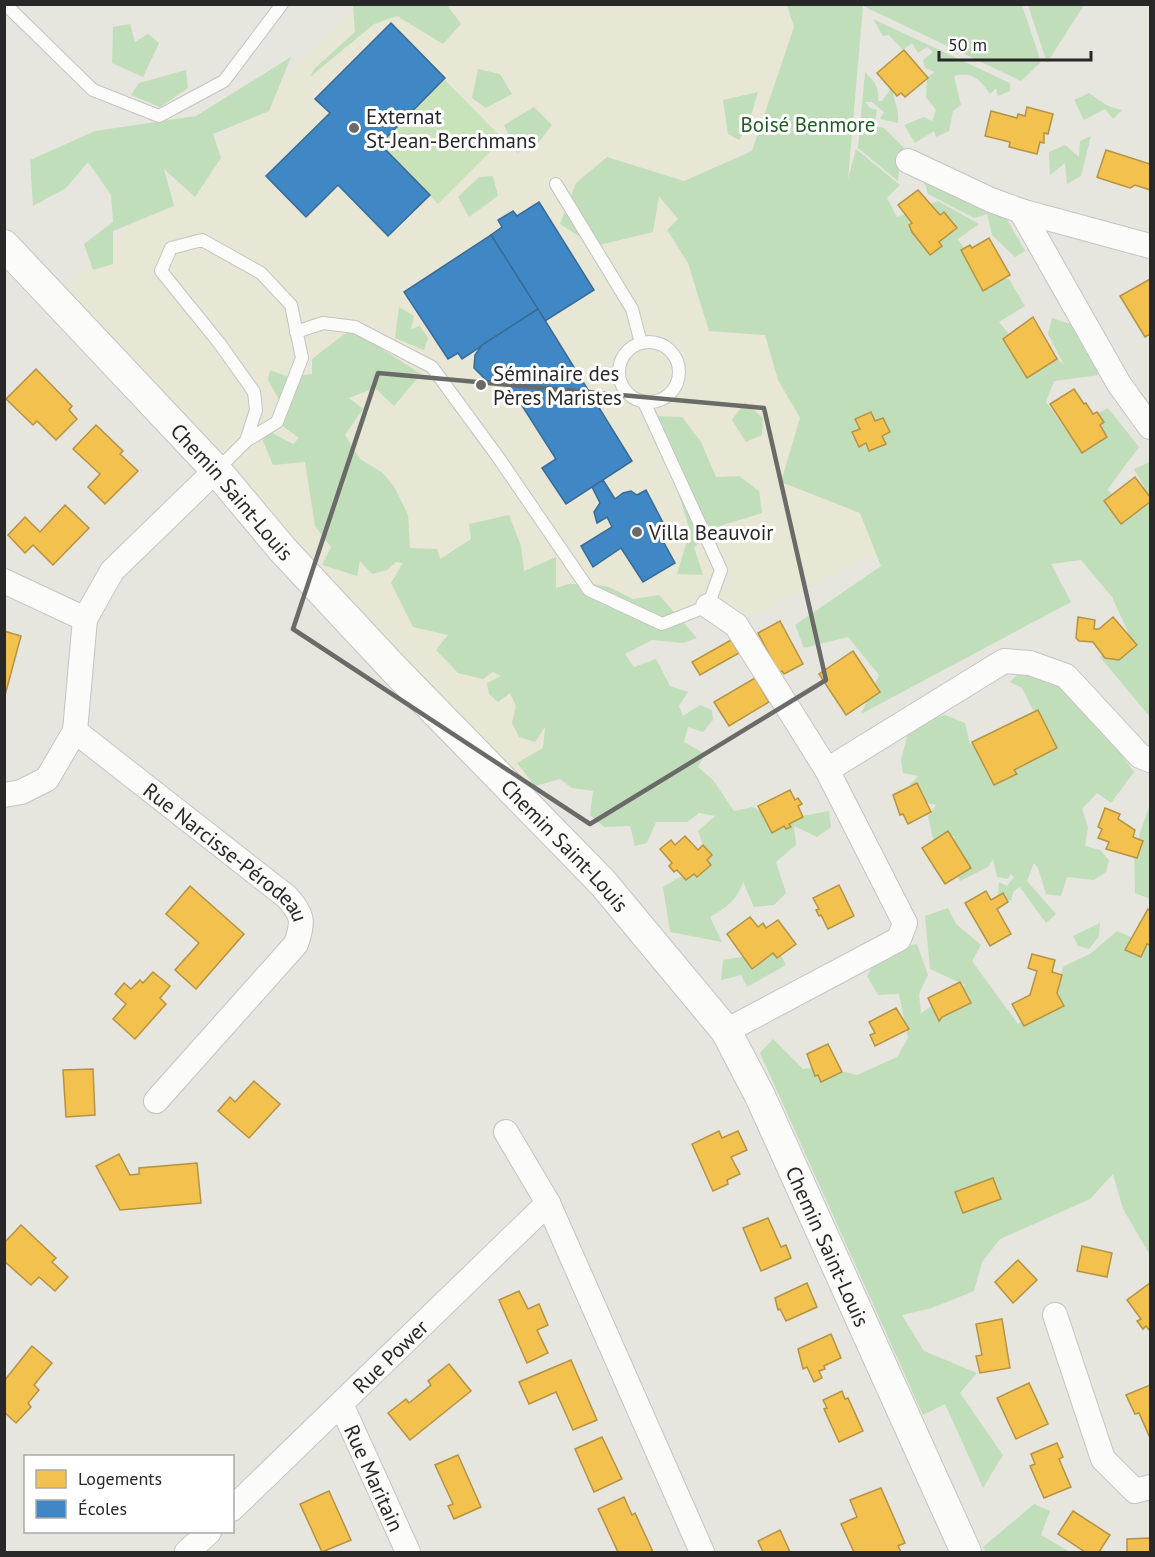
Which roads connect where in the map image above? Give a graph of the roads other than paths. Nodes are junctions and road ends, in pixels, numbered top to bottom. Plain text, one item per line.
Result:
1 (5, 4) edge
2 (282, 4) edge
3 (908, 161) dead end
4 (556, 184) dead end
5 (1021, 211) junction
6 (4, 245) edge
7 (1150, 246) edge
8 (296, 332) junction
9 (641, 343) junction
10 (644, 402) junction
11 (1150, 427) edge
12 (246, 441) junction
13 (216, 470) junction
14 (4, 581) edge
15 (708, 606) junction
16 (85, 619) junction
17 (75, 731) junction
18 (1150, 760) edge
19 (827, 770) junction
20 (4, 795) edge
21 (726, 1031) junction
22 (156, 1101) dead end
23 (506, 1132) dead end
24 (548, 1203) junction
25 (1055, 1315) dead end
26 (341, 1404) junction
27 (1150, 1487) edge
28 (234, 1507) edge
29 (208, 1533) edge
30 (187, 1552) edge
31 (408, 1552) edge
32 (702, 1552) edge
33 (966, 1552) edge

1 - 2 lane
3 - 5 street
4 - 9 lane
5 - 7 street
5 - 11 street
6 - 13 street, Chemin Saint-Louis
8 - 12 lane
8 - 12 lane
8 - 15 lane
9 - 10 lane
9 - 10 lane
10 - 15 lane
12 - 13 lane
13 - 16 street
13 - 21 street, Chemin Saint-Louis
14 - 16 street
15 - 19 street
16 - 17 street
17 - 20 street
17 - 22 street, Rue Narcisse-Pérodeau
18 - 19 street
19 - 21 street
21 - 33 street, Chemin Saint-Louis
23 - 24 street
24 - 26 street, Rue Power
24 - 32 street
25 - 27 street
26 - 28 street, Rue Power
26 - 31 street, Rue Maritain
29 - 30 street

